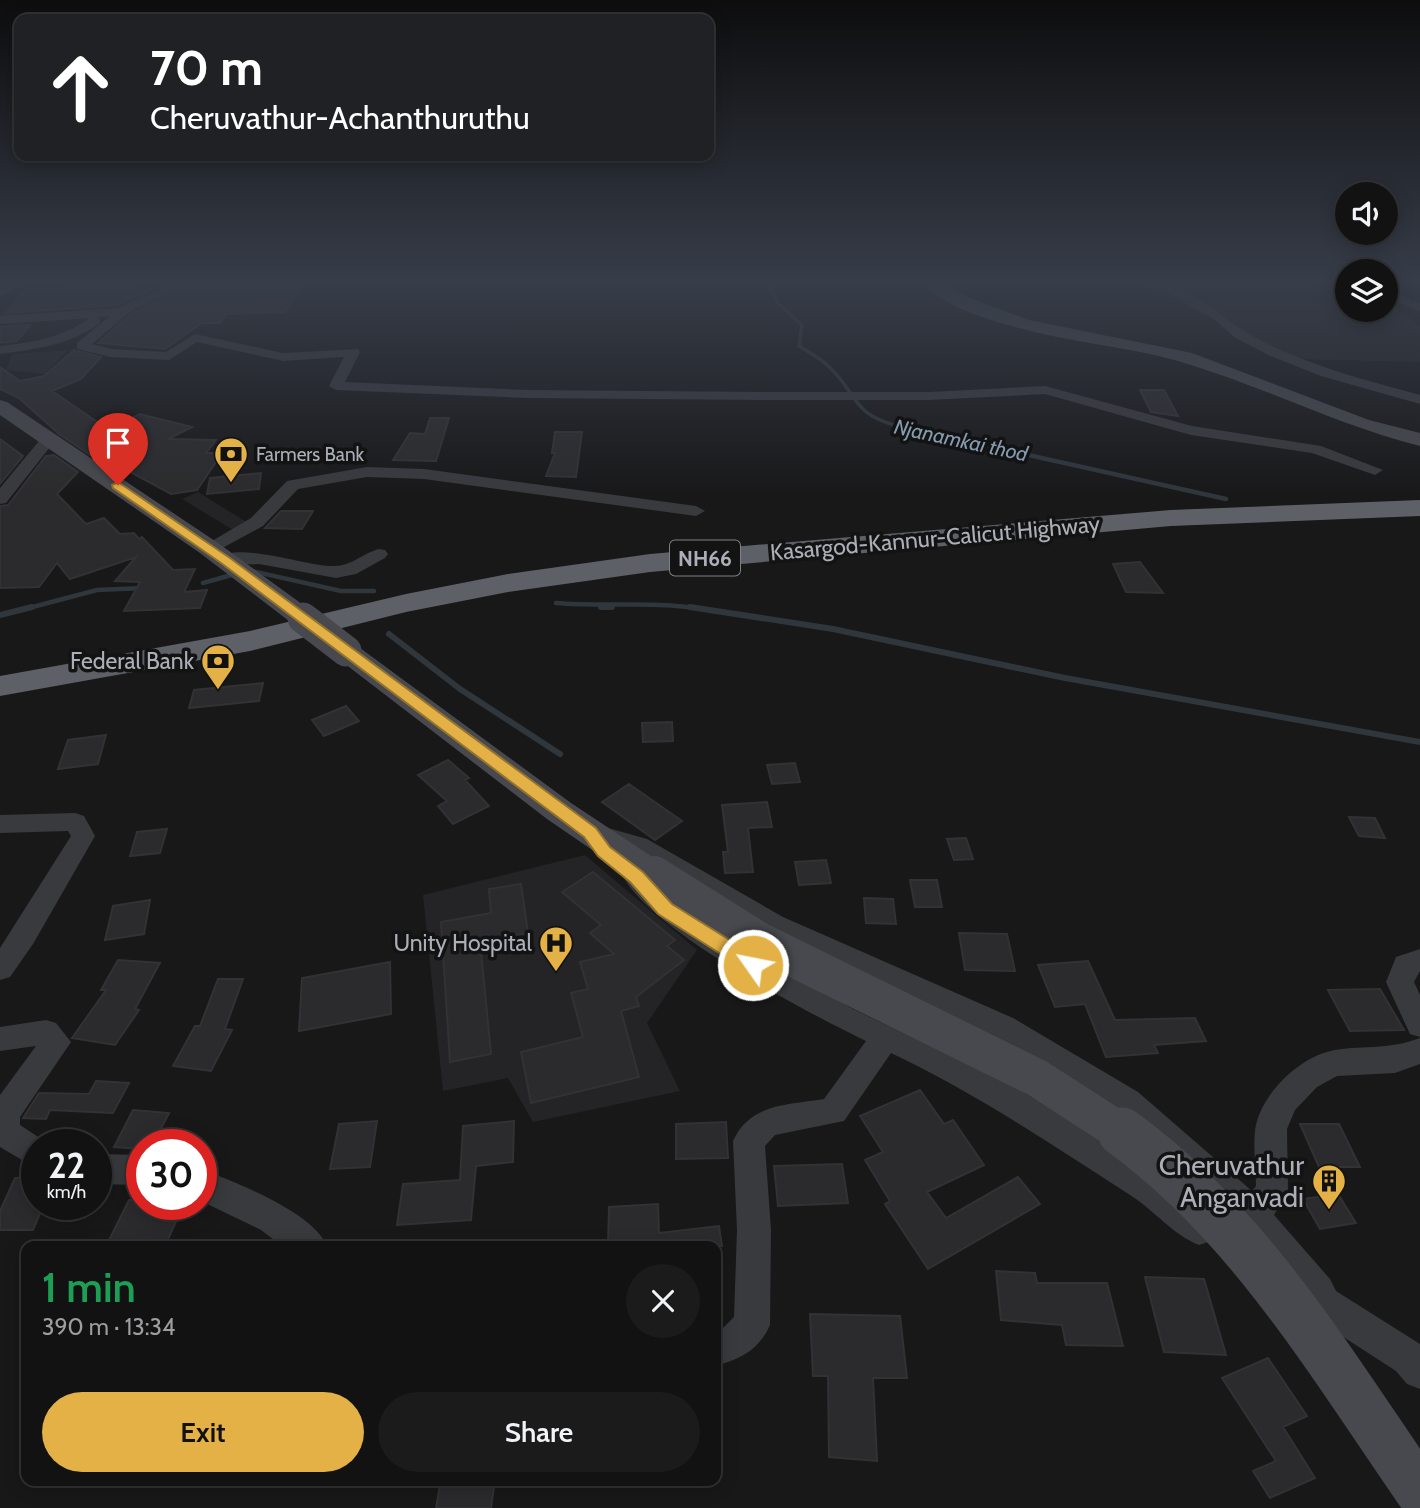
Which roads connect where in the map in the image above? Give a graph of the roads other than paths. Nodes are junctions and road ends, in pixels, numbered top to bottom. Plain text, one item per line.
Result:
1 (138, 354) edge
2 (171, 354) edge
3 (271, 354) edge
4 (320, 354) edge
5 (352, 354) edge
6 (1178, 354) edge
7 (1279, 354) edge
8 (1420, 400) edge
9 (0, 406) edge
10 (49, 438) junction
11 (1420, 440) edge
12 (1375, 470) dead end
13 (0, 499) edge
14 (1420, 508) edge
15 (695, 511) dead end
16 (379, 554) dead end
17 (227, 562) junction
18 (0, 686) edge
19 (0, 824) edge
20 (590, 832) junction
21 (1420, 960) edge
22 (0, 969) edge
23 (1420, 1025) edge
24 (0, 1039) edge
25 (885, 1039) junction
26 (1420, 1051) edge
27 (21, 1143) edge
28 (217, 1192) edge
29 (1253, 1217) junction
30 (303, 1241) edge
31 (1331, 1307) junction
32 (721, 1347) edge
33 (1420, 1371) edge
34 (1420, 1492) edge

1 - 2 street
3 - 4 street
5 - 12 street
6 - 11 main road
7 - 8 street
9 - 10 main road
10 - 13 street
10 - 17 main road
14 - 18 highway, Kasargod-Kannur-Calicut Highway / NH66
15 - 17 street
16 - 17 street
17 - 20 main road, bridge
19 - 22 street
20 - 25 street
20 - 29 street
20 - 34 main road, bridge
21 - 23 street
24 - 27 street
25 - 31 street
25 - 32 street
26 - 29 street
28 - 30 street
29 - 31 street
31 - 33 street

